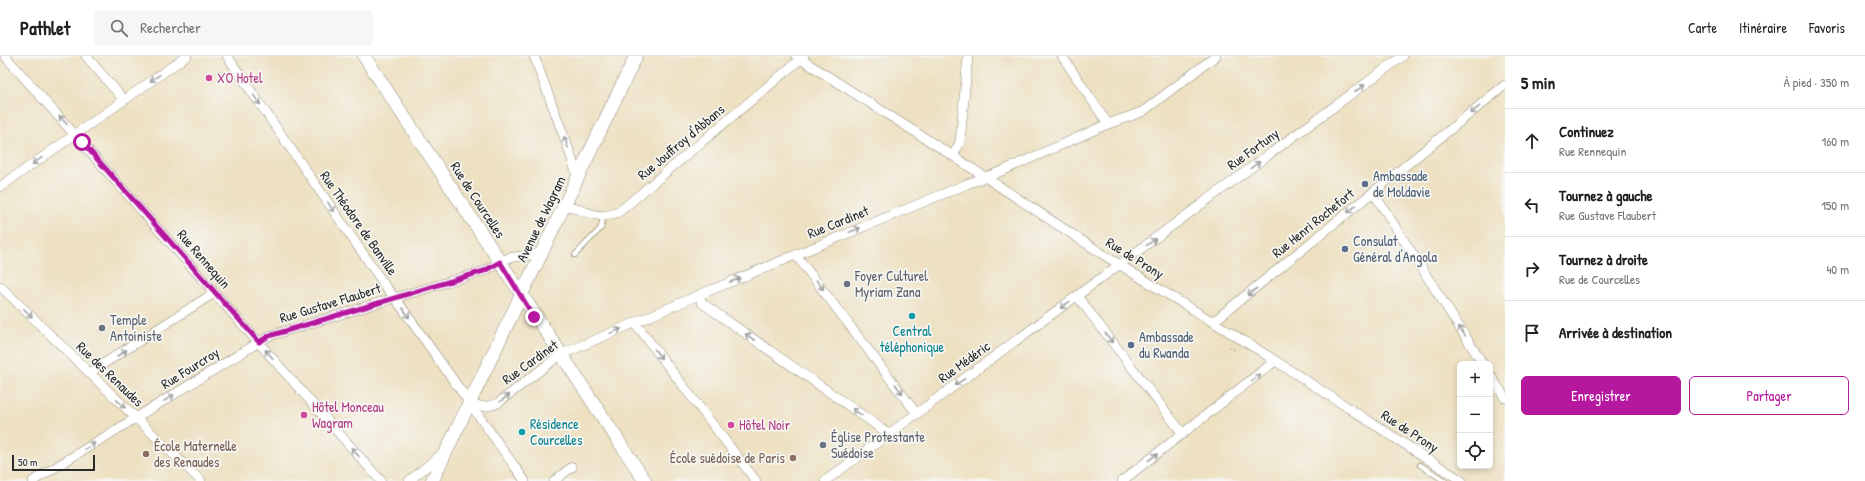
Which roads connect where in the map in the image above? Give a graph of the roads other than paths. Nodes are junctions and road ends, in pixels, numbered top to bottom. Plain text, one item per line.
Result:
1 (6, 56) edge
2 (86, 56) edge
3 (187, 56) edge
4 (227, 56) edge
5 (364, 56) edge
6 (534, 56) edge
7 (636, 56) edge
8 (968, 56) edge
9 (1062, 56) edge
10 (1216, 56) edge
11 (1403, 56) edge
12 (800, 57) edge
13 (1505, 85) edge
14 (124, 100) junction
15 (1108, 124) junction
16 (75, 134) junction
17 (953, 156) junction
18 (984, 177) junction
19 (578, 179) junction
20 (0, 187) edge
21 (1373, 192) junction
22 (566, 205) junction
23 (603, 217) junction
24 (542, 253) junction
25 (575, 255) dead end
26 (796, 255) junction
27 (500, 262) junction
28 (1119, 265) junction
29 (0, 286) edge
30 (214, 293) junction
31 (699, 295) junction
32 (521, 296) junction
33 (1077, 296) junction
34 (395, 298) junction
35 (1213, 322) junction
36 (635, 323) junction
37 (259, 342) junction
38 (560, 355) junction
39 (1275, 361) junction
40 (1481, 361) edge
41 (89, 374) junction
42 (1493, 380) edge
43 (1505, 398) edge
44 (470, 403) junction
45 (917, 414) junction
46 (136, 418) junction
47 (889, 434) junction
48 (1183, 434) junction
49 (448, 449) junction
50 (1420, 466) dead end
51 (572, 467) dead end
52 (33, 481) edge
53 (201, 481) edge
54 (381, 481) edge
55 (409, 481) edge
56 (432, 481) edge
57 (525, 481) edge
58 (554, 481) edge
59 (644, 481) edge
60 (756, 481) edge
61 (825, 481) edge
62 (1122, 481) edge
63 (1446, 481) edge
64 (1462, 481) edge

16 -> 1 street, Rue Rennequin
2 - 14 street
3 -> 14 street
4 -> 34 street, Rue Théodore de Banville
5 - 27 street, Rue de Courcelles
19 -> 6 street
7 - 19 street, Avenue de Wagram
8 - 17 street
9 - 15 street
10 - 15 street, Rue Cardinet
28 -> 11 street, Rue Fortuny
12 - 17 street, Rue de Prony
12 - 23 street, Rue Jouffroy d'Abbans
13 -> 21 street, Rue Henri Rochefort
14 - 16 street
15 - 18 street, Rue Cardinet
16 -> 20 street
16 - 30 street, Rue Rennequin
17 - 18 street, Rue de Prony
26 -> 18 street, Rue Cardinet
18 - 28 street, Rue de Prony
19 - 22 street, Avenue de Wagram
21 -> 35 street, Rue Henri Rochefort
40 -> 21 street
22 - 23 street
22 - 24 street, Avenue de Wagram
23 - 25 lane
24 - 27 street, Rue Gustave Flaubert
24 - 32 street, Avenue de Wagram
31 -> 26 street, Rue Cardinet
26 -> 45 street
27 - 32 street, Rue de Courcelles
27 - 34 street, Rue Gustave Flaubert
28 - 33 street, Rue Médéric
28 - 35 street, Rue de Prony
29 -> 41 street, Rue des Renaudes
30 - 37 street, Rue Rennequin
41 -> 30 street
31 - 36 street, Rue Cardinet
47 -> 31 street
32 - 38 street, Rue de Courcelles
32 - 44 street, Avenue de Wagram
33 -> 45 street, Rue Médéric
33 -> 48 street
34 - 37 street, Rue Gustave Flaubert
34 -> 44 street, Rue Théodore de Banville
35 - 39 street, Rue de Prony
38 -> 36 street, Rue Cardinet
36 -> 60 street
46 -> 37 street, Rue Fourcroy
54 -> 37 street, Rue Rennequin
44 -> 38 street, Rue Cardinet
38 - 59 street, Rue de Courcelles
48 -> 39 street
39 - 64 street, Rue de Prony
41 -> 46 street, Rue des Renaudes
42 - 43 street
44 - 49 street, Avenue de Wagram
44 - 57 street, Rue Théodore de Banville
45 - 47 street, Rue Médéric
52 -> 46 street, Rue Fourcroy
46 - 53 street, Rue des Renaudes
47 - 61 street, Rue Médéric
62 -> 48 street
49 - 55 street
49 - 56 street, Avenue de Wagram
50 - 63 lane
51 - 58 street

